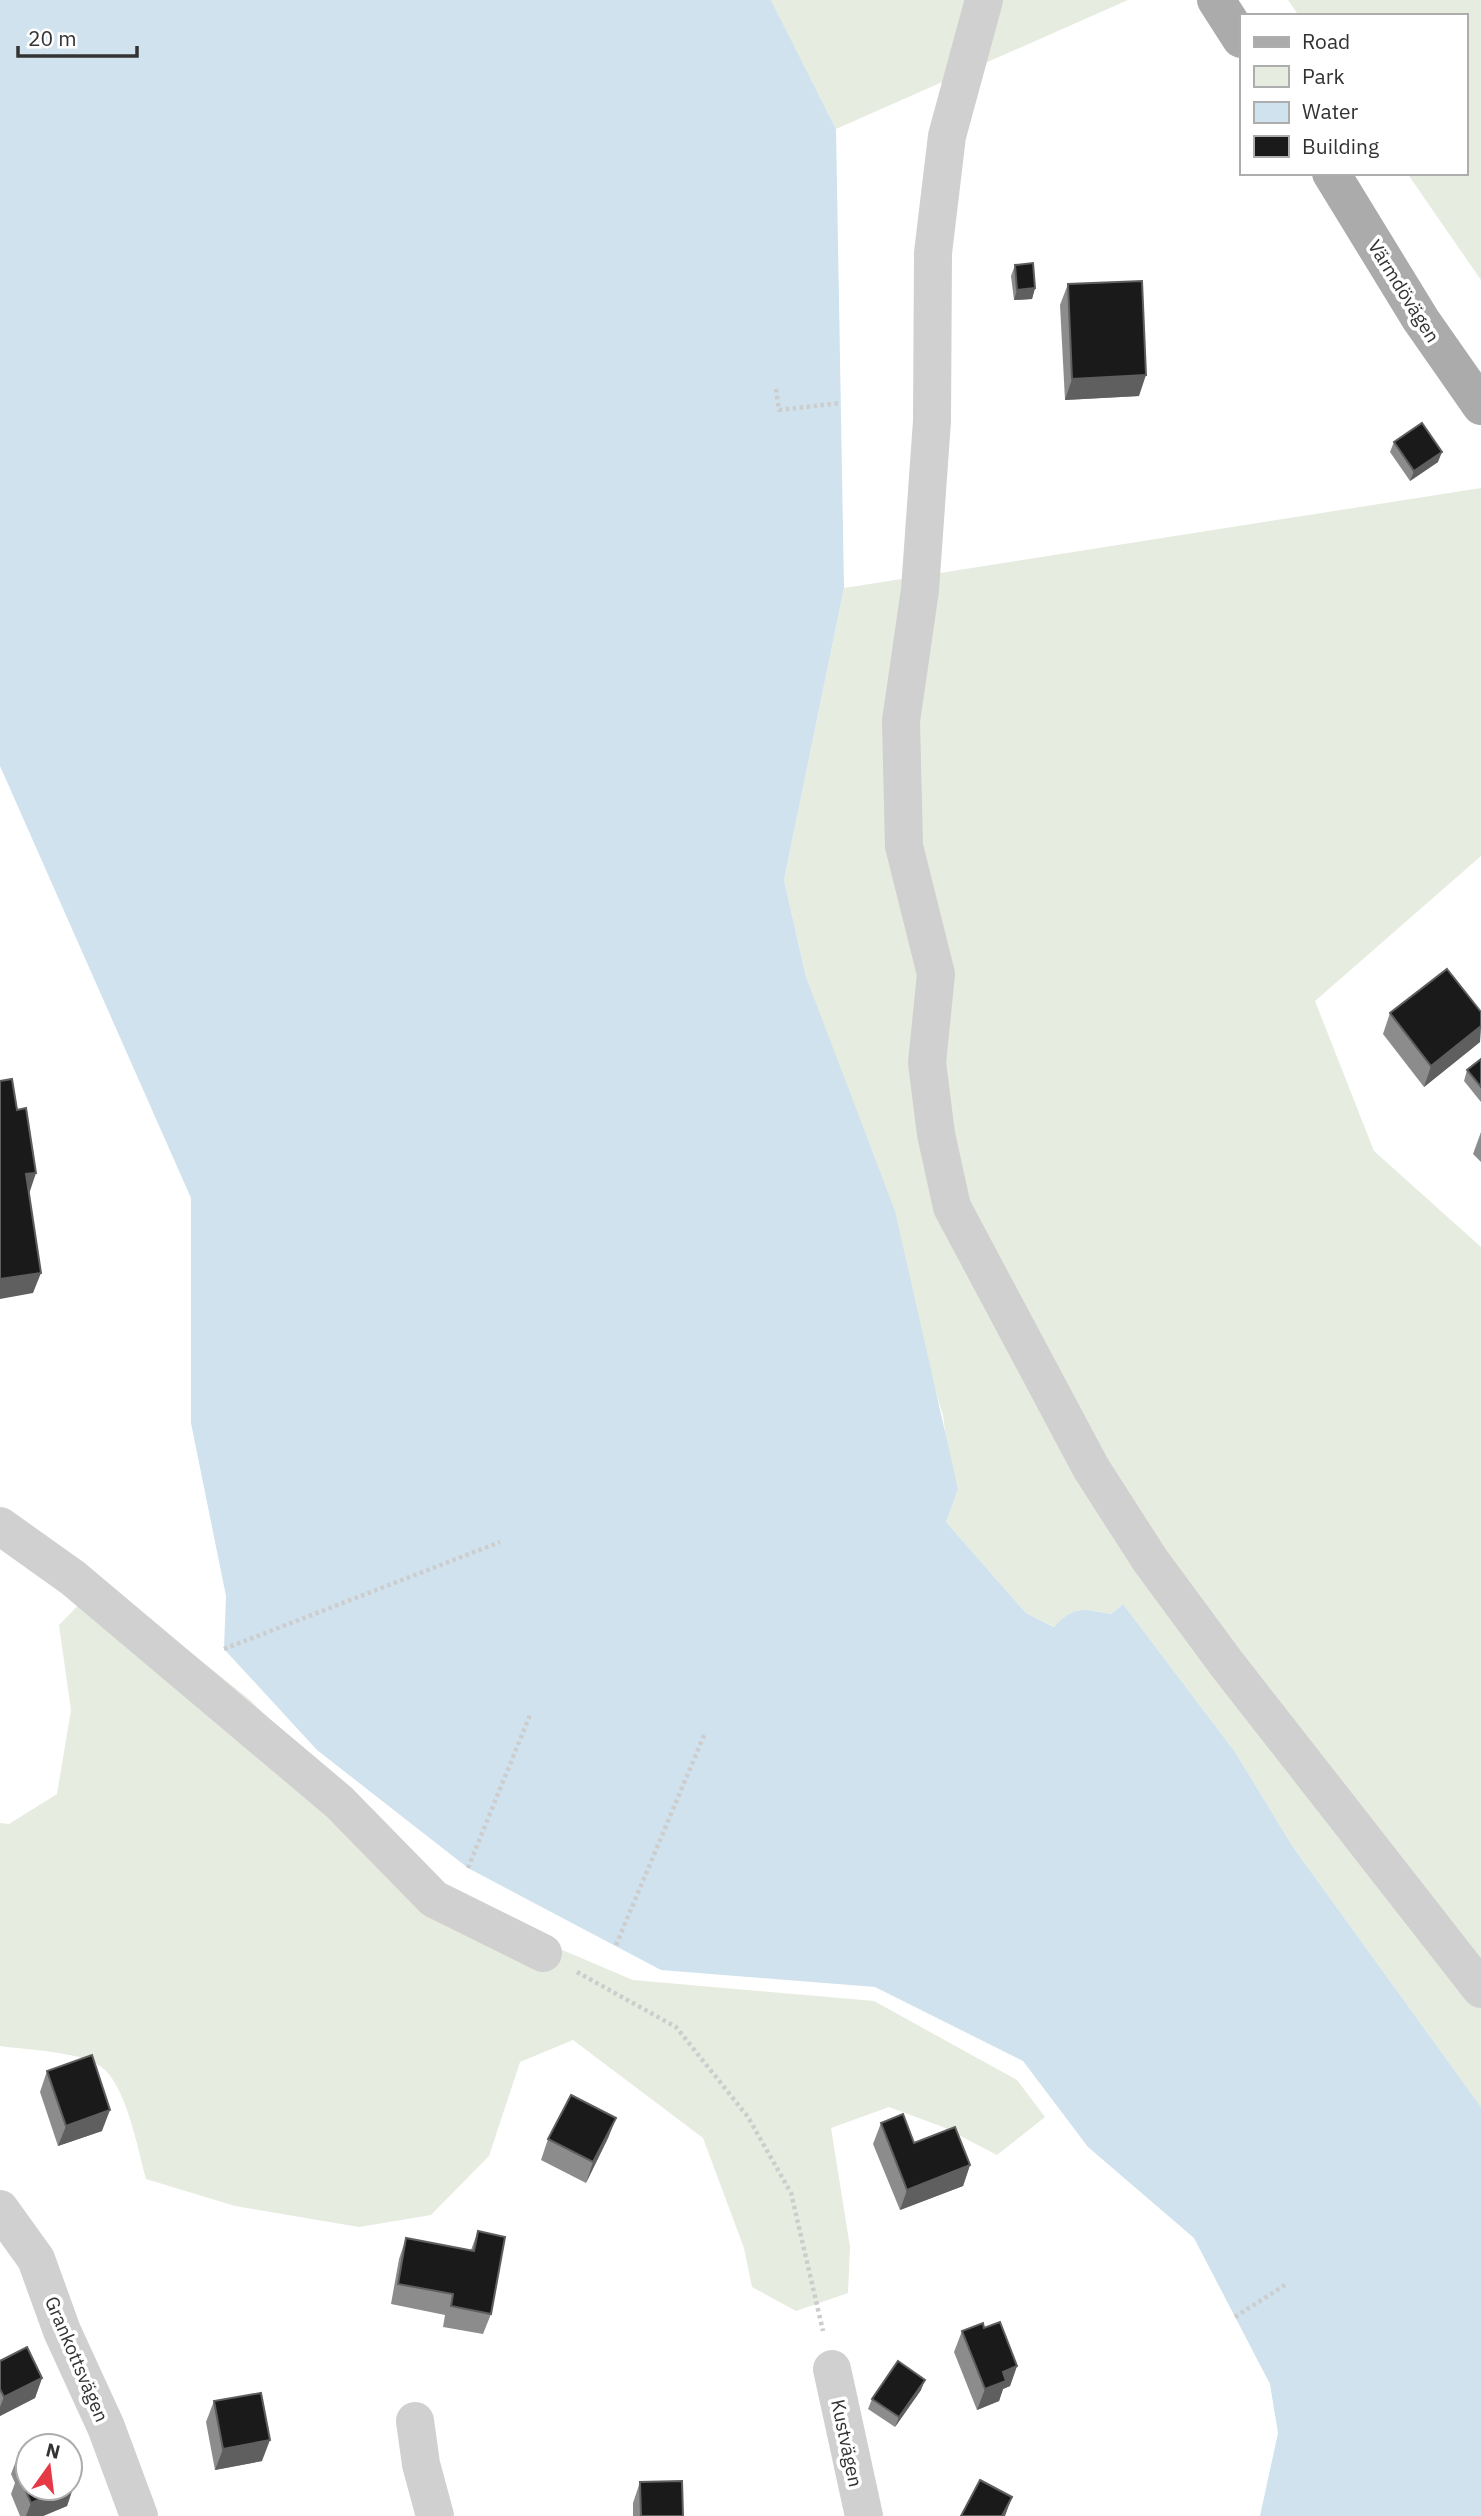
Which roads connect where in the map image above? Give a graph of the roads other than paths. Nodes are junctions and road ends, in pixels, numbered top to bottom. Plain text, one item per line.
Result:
1 (984, 0) edge
2 (1216, 0) edge
3 (1240, 37) edge
4 (1332, 175) edge
5 (1481, 406) edge
6 (0, 1526) edge
7 (543, 1952) road end
8 (1481, 1989) edge
9 (0, 2209) edge
10 (832, 2369) road end
11 (415, 2421) dead end
12 (139, 2516) edge
13 (435, 2516) edge
14 (864, 2516) edge

1 - 8 street
2 - 3 main road
4 - 5 main road, Värmdövägen
6 - 7 street
9 - 12 street, Grankottsvägen
10 - 14 street, Kustvägen
11 - 13 street

